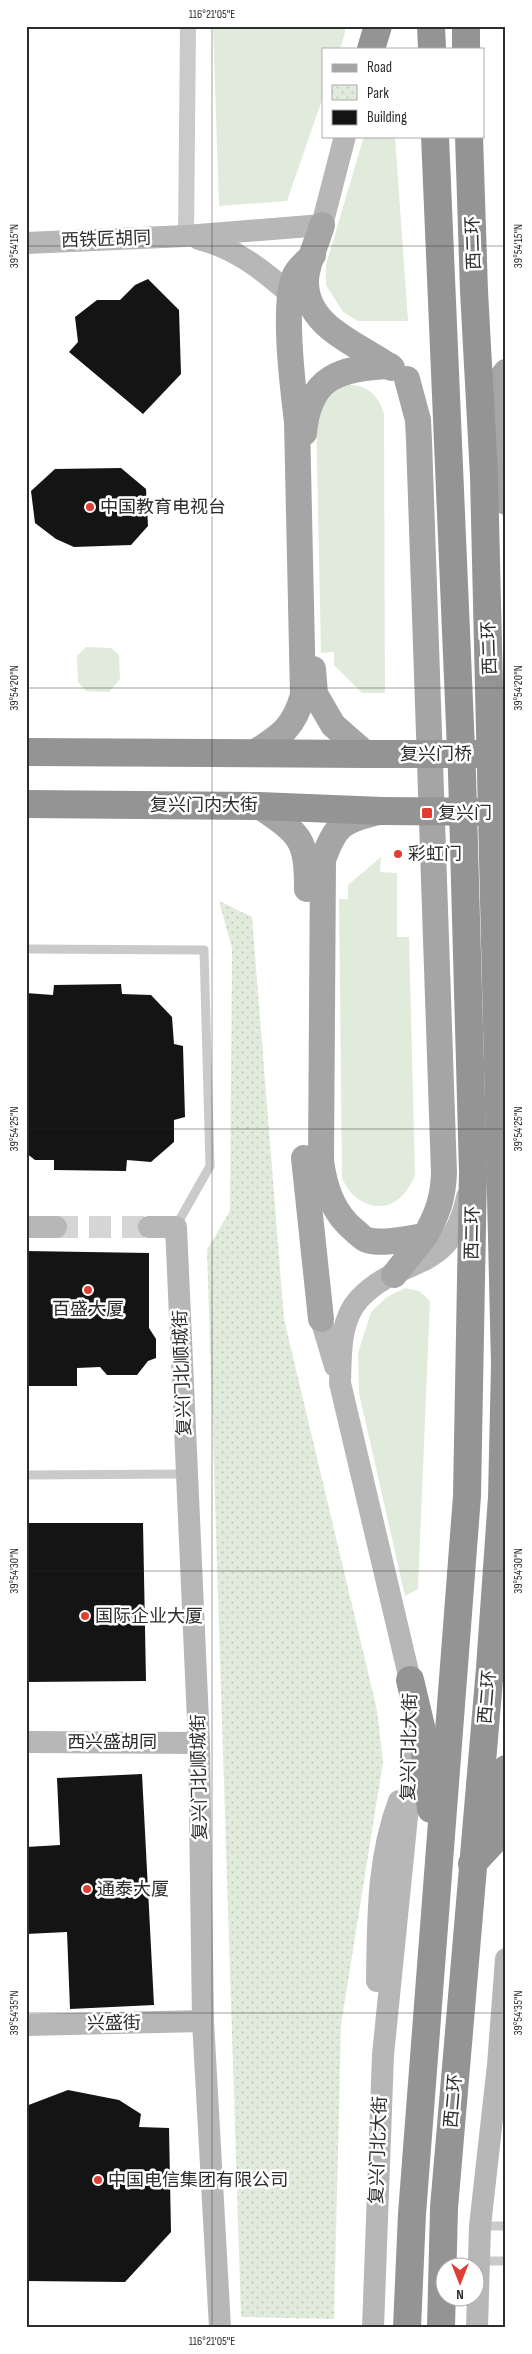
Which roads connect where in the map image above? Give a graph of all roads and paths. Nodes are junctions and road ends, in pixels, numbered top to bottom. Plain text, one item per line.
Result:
1 (188, 26) edge
2 (369, 26) edge
3 (378, 26) edge
4 (431, 26) edge
5 (466, 26) edge
6 (365, 48) edge
7 (371, 48) edge
8 (432, 48) edge
9 (466, 48) edge
10 (345, 138) edge
11 (435, 138) edge
12 (469, 138) edge
13 (322, 225) junction
14 (186, 236) junction
15 (26, 243) edge
16 (313, 255) junction
17 (290, 294) junction
18 (398, 372) junction
19 (506, 372) edge
20 (506, 406) edge
21 (447, 425) junction
22 (484, 476) junction
23 (506, 502) edge
24 (26, 752) edge
25 (254, 753) junction
26 (366, 754) junction
27 (506, 754) edge
28 (26, 804) edge
29 (259, 806) junction
30 (382, 811) junction
31 (506, 812) edge
32 (26, 950) edge
33 (492, 1175) edge
34 (26, 1227) edge
35 (56, 1227) tunnel mouth
36 (149, 1227) tunnel mouth
37 (176, 1227) junction
38 (425, 1236) junction
39 (394, 1275) junction
40 (320, 1320) joint
41 (340, 1383) junction
42 (187, 1474) junction
43 (26, 1475) edge
44 (410, 1680) junction
45 (26, 1742) edge
46 (198, 1743) junction
47 (506, 1769) edge
48 (472, 1864) junction
49 (438, 1871) junction
50 (506, 1959) edge
51 (203, 2021) junction
52 (26, 2025) edge
53 (502, 2057) edge
54 (480, 2226) junction
55 (506, 2226) edge
56 (478, 2256) edge
57 (484, 2261) edge
58 (506, 2261) edge
59 (477, 2306) edge
60 (220, 2328) edge
61 (373, 2328) edge
62 (407, 2328) edge
63 (441, 2328) edge
64 (477, 2328) edge

1 - 14 street
2 - 6 street
3 - 7 highway
4 - 8 highway
5 - 9 highway
10 - 13 street
11 - 21 highway, 西二环
12 - 22 highway, 西二环
13 - 14 street
13 - 16 main road
14 - 15 street, 西铁匠胡同
14 - 17 street
16 - 17 main road
16 - 18 main road
17 - 25 main road
18 - 21 main road
18 - 26 main road
18 - 38 main road
19 - 22 main road
20 - 23 main road
21 - 33 highway, 西二环
22 - 33 highway, 西二环
24 - 25 highway
25 - 26 highway
26 - 27 highway, 复兴门桥, bridge
28 - 29 highway, 复兴门内大街
29 - 30 highway, 复兴门内大街
29 - 40 main road
30 - 31 highway, bridge
30 - 38 main road
32 - 37 lane
33 - 39 street, 复兴门北大街
33 - 48 highway, 西二环
33 - 49 highway, 西二环
34 - 35 street
36 - 37 street
37 - 42 street, 复兴门北顺城街
38 - 39 main road
39 - 41 street, 复兴门北大街
40 - 41 street
41 - 44 street, 复兴门北大街
42 - 43 lane
42 - 46 street, 复兴门北顺城街
44 - 49 highway
44 - 61 street, 复兴门北大街
45 - 46 street, 西兴盛胡同
46 - 51 street, 复兴门北顺城街
47 - 48 highway
48 - 63 highway, 西二环
49 - 62 highway, 西二环
50 - 53 street
51 - 52 street, 兴盛街
51 - 60 street, 复兴门北顺城街
53 - 54 street
54 - 55 lane
54 - 56 street
57 - 58 lane
59 - 64 street

